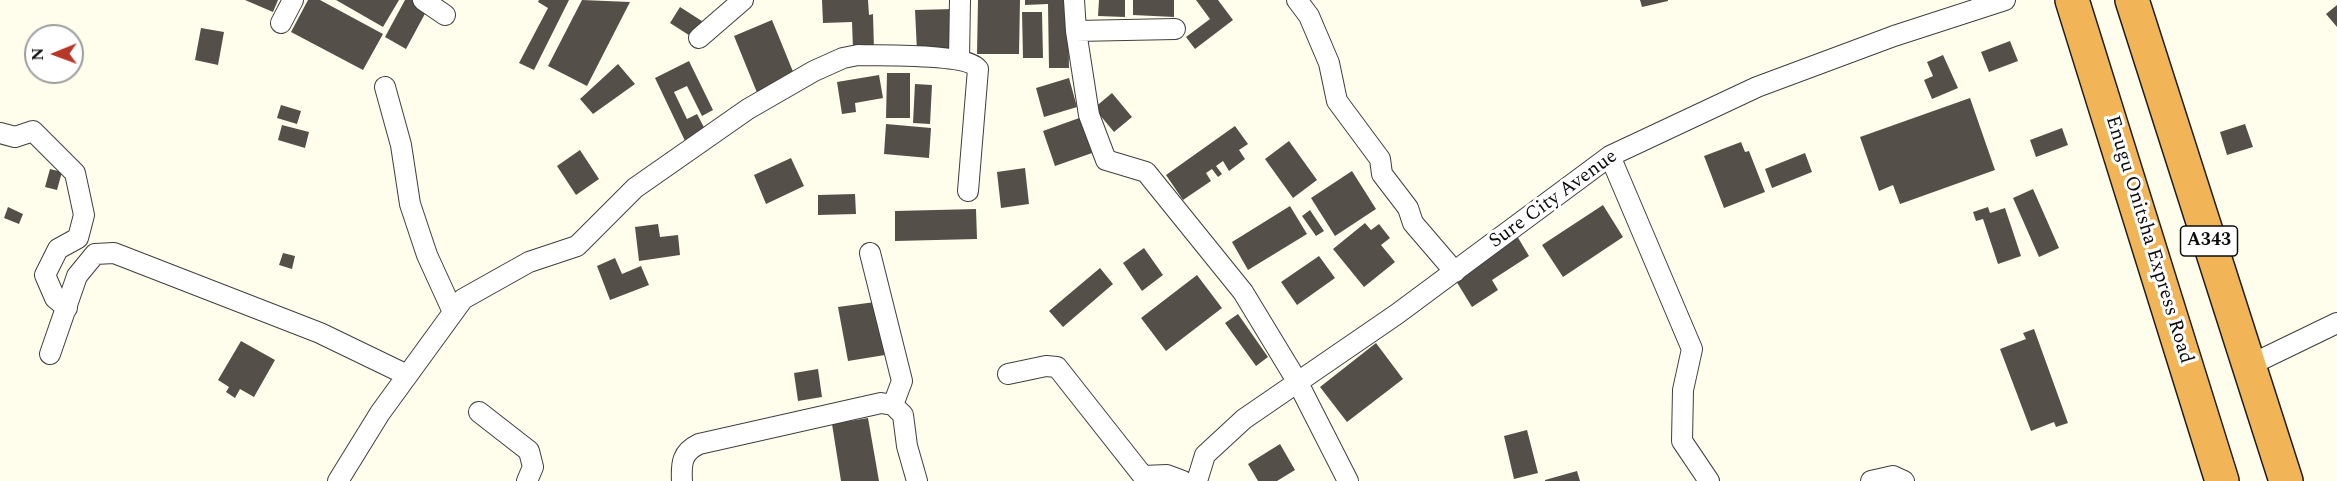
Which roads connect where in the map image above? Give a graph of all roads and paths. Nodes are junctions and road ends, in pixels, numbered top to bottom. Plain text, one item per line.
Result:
1 (292, 0) edge
2 (423, 0) edge
3 (743, 0) edge
4 (960, 0) edge
5 (1074, 0) edge
6 (1297, 0) edge
7 (2005, 0) edge
8 (2072, 0) edge
9 (2132, 0) edge
10 (445, 15) dead end
11 (281, 23) dead end
12 (1175, 29) dead end
13 (1076, 31) junction
14 (699, 38) dead end
15 (959, 59) junction
16 (385, 87) dead end
17 (0, 134) edge
18 (1610, 156) junction
19 (968, 191) dead end
20 (870, 253) dead end
21 (1455, 272) junction
22 (67, 308) junction
23 (453, 312) junction
24 (2337, 323) edge
25 (50, 354) dead end
26 (2248, 366) junction
27 (1008, 374) dead end
28 (407, 375) junction
29 (1297, 381) junction
30 (893, 405) junction
31 (479, 412) dead end
32 (2266, 422) junction
33 (338, 481) edge
34 (527, 481) edge
35 (682, 481) edge
36 (917, 481) edge
37 (1183, 481) edge
38 (1197, 481) edge
39 (1348, 481) edge
40 (1709, 481) edge
41 (1871, 481) edge
42 (1904, 481) edge
43 (2222, 481) edge
44 (2286, 481) edge
45 (2305, 481) edge

1 - 11 street
2 - 10 street
3 - 14 street
4 - 15 street
5 - 13 street
6 - 21 street
7 - 18 street, Sure City Avenue
8 - 43 highway, Enugu Onitsha Express Road / A343
9 - 26 highway, A343
12 - 13 street
13 - 29 street
15 - 19 street
15 - 23 street
16 - 23 street
17 - 22 street
18 - 21 street, Sure City Avenue
18 - 40 street
20 - 30 street
21 - 29 street, Sure City Avenue
22 - 25 street
22 - 28 street
23 - 28 street
24 - 26 street
26 - 32 highway, A343
27 - 37 street
28 - 33 street
29 - 38 street, Sure City Avenue
29 - 39 street
30 - 35 street
30 - 36 street
31 - 34 street
32 - 44 highway, A343
32 - 45 highway
41 - 42 street

